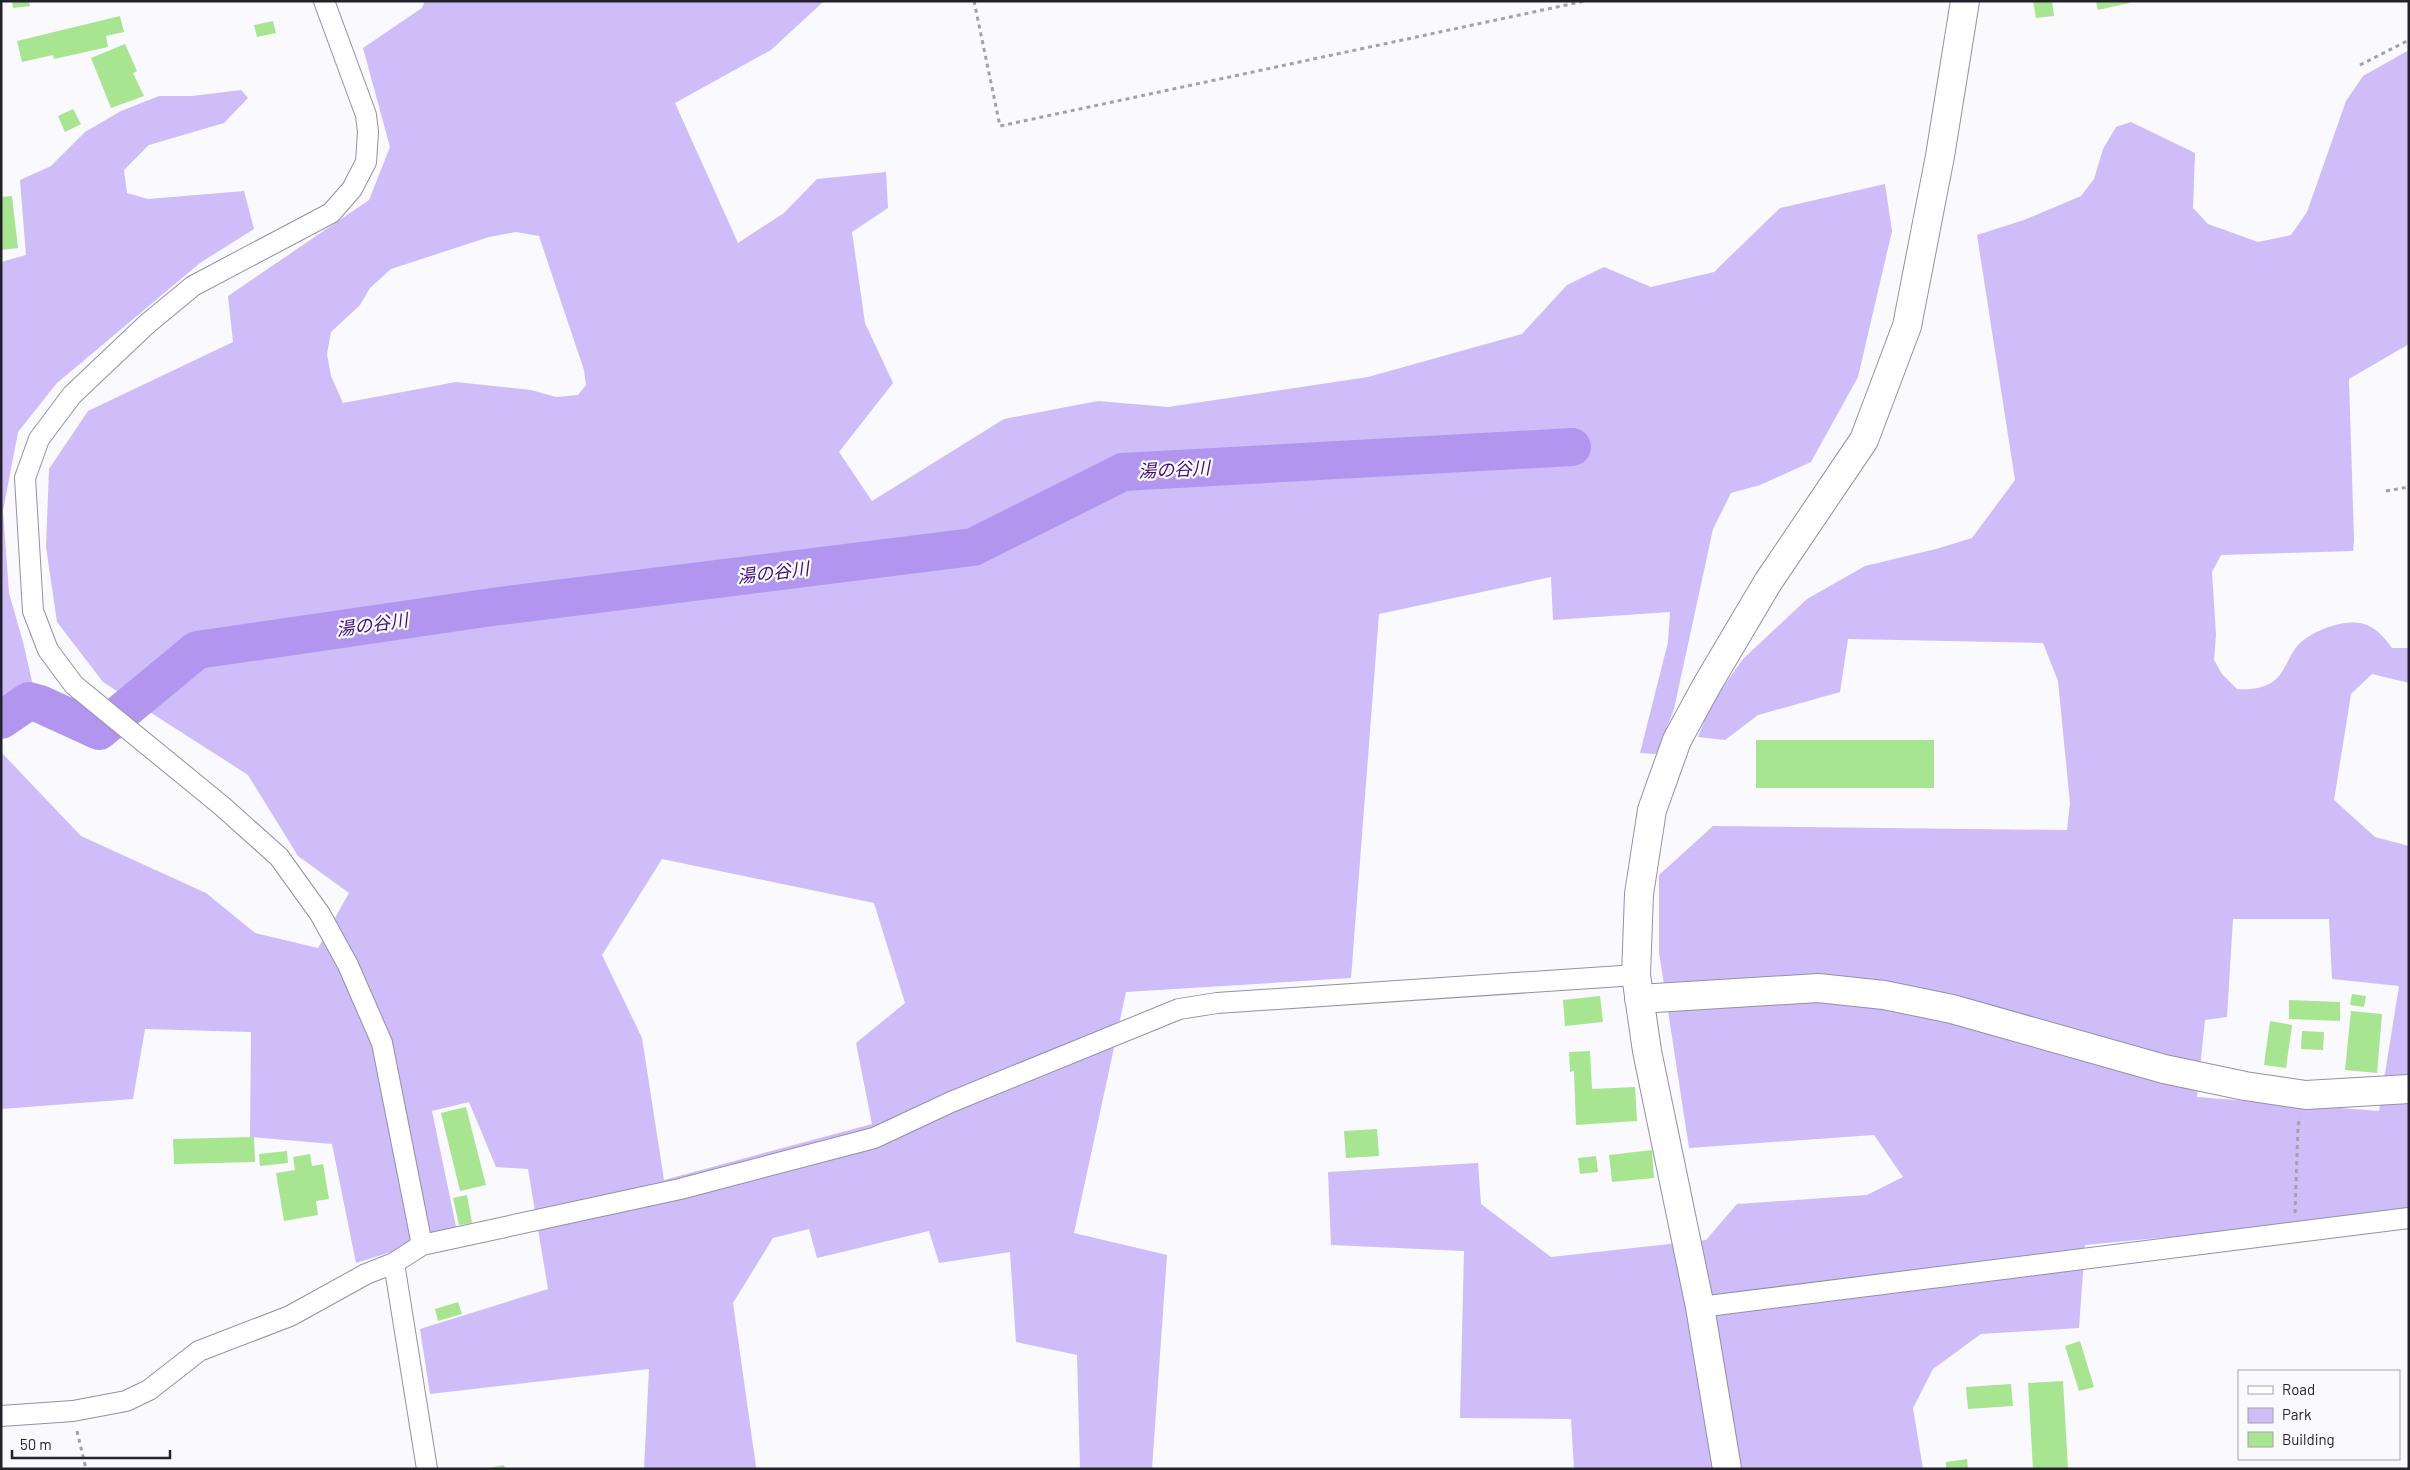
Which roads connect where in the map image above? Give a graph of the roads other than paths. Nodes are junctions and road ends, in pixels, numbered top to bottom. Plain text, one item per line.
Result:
1 (324, 1) edge
2 (1965, 1) edge
3 (1637, 987) junction
4 (2409, 1089) edge
5 (2409, 1218) edge
6 (422, 1245) junction
7 (394, 1263) junction
8 (1700, 1307) junction
9 (1, 1416) edge
10 (427, 1469) edge
11 (1727, 1469) edge

1 - 6 street
2 - 3 street
3 - 4 street
3 - 6 street
3 - 8 street
5 - 8 street
6 - 7 street
7 - 9 street
7 - 10 street
8 - 11 street

